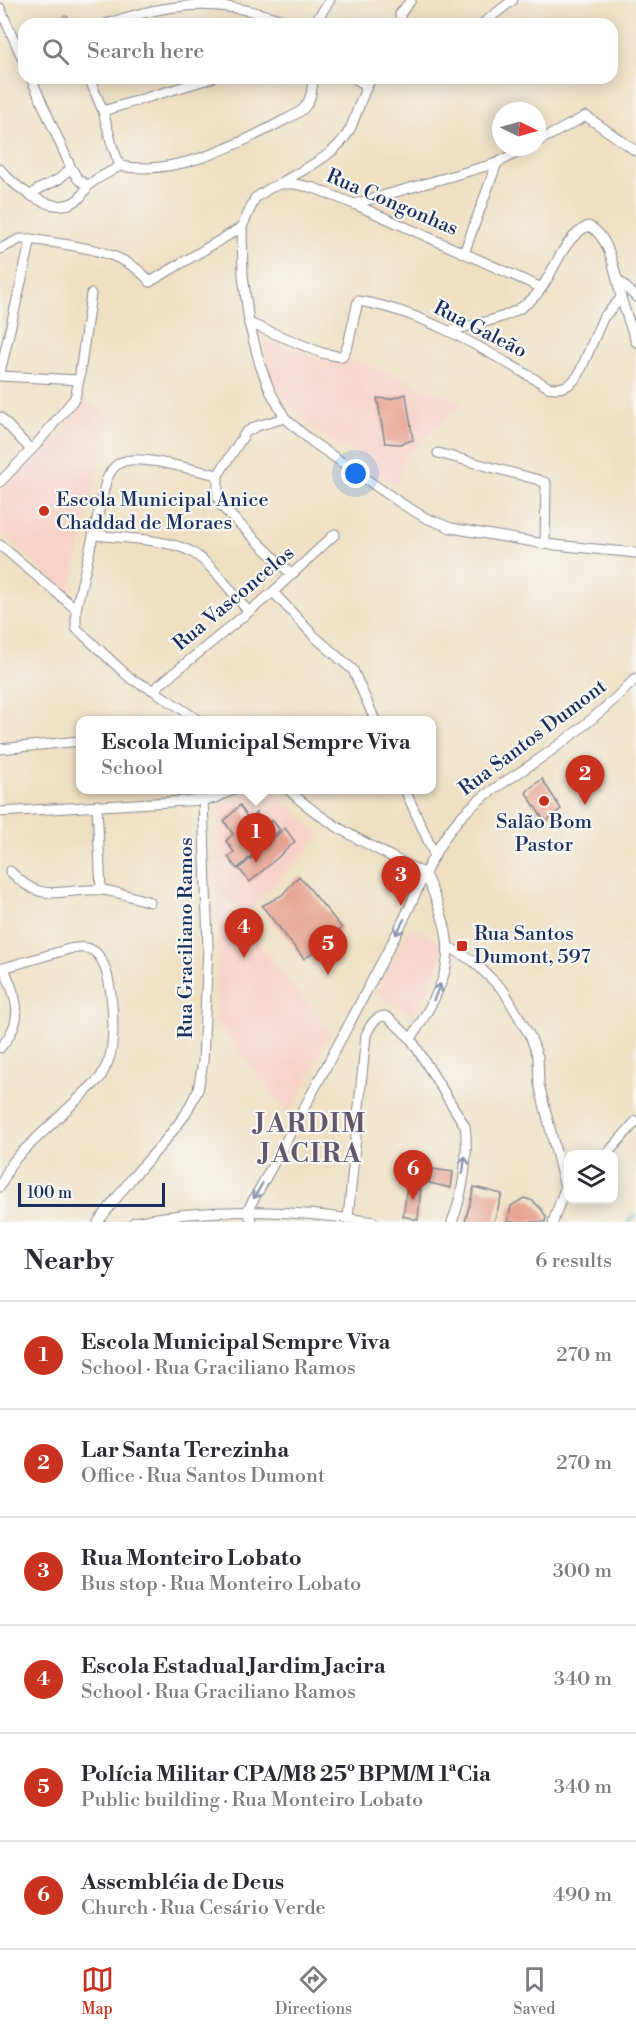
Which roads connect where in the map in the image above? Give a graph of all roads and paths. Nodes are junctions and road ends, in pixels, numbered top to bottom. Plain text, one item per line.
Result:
1 (330, 0) edge
2 (411, 0) edge
3 (513, 0) edge
4 (0, 8) edge
5 (122, 18) edge
6 (274, 18) edge
7 (318, 18) edge
8 (400, 18) edge
9 (490, 18) edge
10 (18, 48) edge
11 (34, 84) edge
12 (92, 84) edge
13 (192, 84) edge
14 (312, 84) edge
15 (368, 84) edge
16 (103, 111) junction
17 (546, 137) edge
18 (636, 151) edge
19 (511, 156) edge
20 (497, 163) junction
21 (120, 166) junction
22 (71, 168) junction
23 (0, 169) edge
24 (280, 184) junction
25 (88, 186) junction
26 (32, 196) junction
27 (354, 204) junction
28 (242, 226) junction
29 (31, 239) junction
30 (0, 249) edge
31 (464, 253) junction
32 (617, 279) junction
33 (542, 288) junction
34 (91, 294) dead end
35 (636, 297) edge
36 (621, 298) junction
37 (249, 323) junction
38 (450, 331) junction
39 (636, 342) edge
40 (0, 374) edge
41 (80, 380) junction
42 (0, 417) edge
43 (285, 418) junction
44 (31, 450) junction
45 (438, 453) dead end
46 (218, 475) junction
47 (0, 483) edge
48 (335, 534) dead end
49 (94, 535) junction
50 (545, 544) junction
51 (0, 545) edge
52 (636, 553) edge
53 (291, 574) junction
54 (273, 592) junction
55 (76, 609) junction
56 (248, 611) junction
57 (636, 678) edge
58 (153, 690) junction
59 (190, 716) edge
60 (373, 716) edge
61 (76, 741) edge
62 (0, 749) edge
63 (223, 794) edge
64 (294, 794) edge
65 (407, 794) edge
66 (203, 800) junction
67 (97, 805) junction
68 (0, 812) edge
69 (435, 856) junction
70 (10, 871) dead end
71 (425, 874) junction
72 (101, 890) junction
73 (150, 902) dead end
74 (449, 947) junction
75 (2, 969) edge
76 (411, 1039) junction
77 (0, 1048) edge
78 (636, 1121) edge
79 (610, 1150) edge
80 (564, 1176) edge
81 (0, 1187) edge
82 (564, 1194) edge
83 (247, 1211) junction
84 (348, 1218) junction
85 (98, 1222) edge
86 (134, 1222) edge
87 (252, 1222) edge
88 (374, 1222) edge
89 (452, 1222) edge
90 (553, 1222) edge

1 - 7 street
2 - 8 street
3 - 9 street
4 - 10 street
5 - 6 street
11 - 22 street
12 - 16 street
13 - 16 street
14 - 21 street
15 - 24 street
16 - 21 street
17 - 18 street
19 - 20 street
20 - 27 street
20 - 31 street
21 - 25 street
22 - 25 street
22 - 26 street
23 - 26 street
24 - 27 street, Rua Congonhas
24 - 28 street
25 - 26 street
27 - 31 street, Rua Congonhas
28 - 29 street
28 - 37 street
29 - 30 street
29 - 40 street
31 - 33 street, Rua Congonhas
32 - 33 street
32 - 35 street
32 - 36 street
33 - 38 street
34 - 41 street
36 - 38 street, Rua Galeão
36 - 39 street
37 - 38 street, Rua Galeão
37 - 43 street
40 - 41 street
41 - 44 street
42 - 44 street
43 - 46 street
43 - 50 street
44 - 47 street
45 - 50 street
46 - 49 street
46 - 53 street
48 - 53 street, Rua Vasconcelos
49 - 55 street
49 - 56 street
50 - 52 street
51 - 55 street
53 - 54 street, Rua Vasconcelos
54 - 56 street, Rua Vasconcelos
54 - 60 street
55 - 58 street
56 - 58 street, Rua Vasconcelos
57 - 69 street, Rua Santos Dumont
58 - 59 street
61 - 62 street
63 - 66 street
64 - 71 street
65 - 69 street
66 - 67 street
66 - 85 street, Rua Graciliano Ramos
67 - 68 street
67 - 72 street
69 - 71 street, Rua Santos Dumont
70 - 72 street
71 - 74 street
71 -> 83 street, Rua Santos Dumont
72 - 73 street
76 -> 74 street
74 - 80 street
75 - 77 street
75 - 81 street
76 - 84 street
89 -> 76 street
78 - 79 street
82 - 90 street
83 - 84 street
83 - 86 street
83 - 87 street
84 - 88 street

